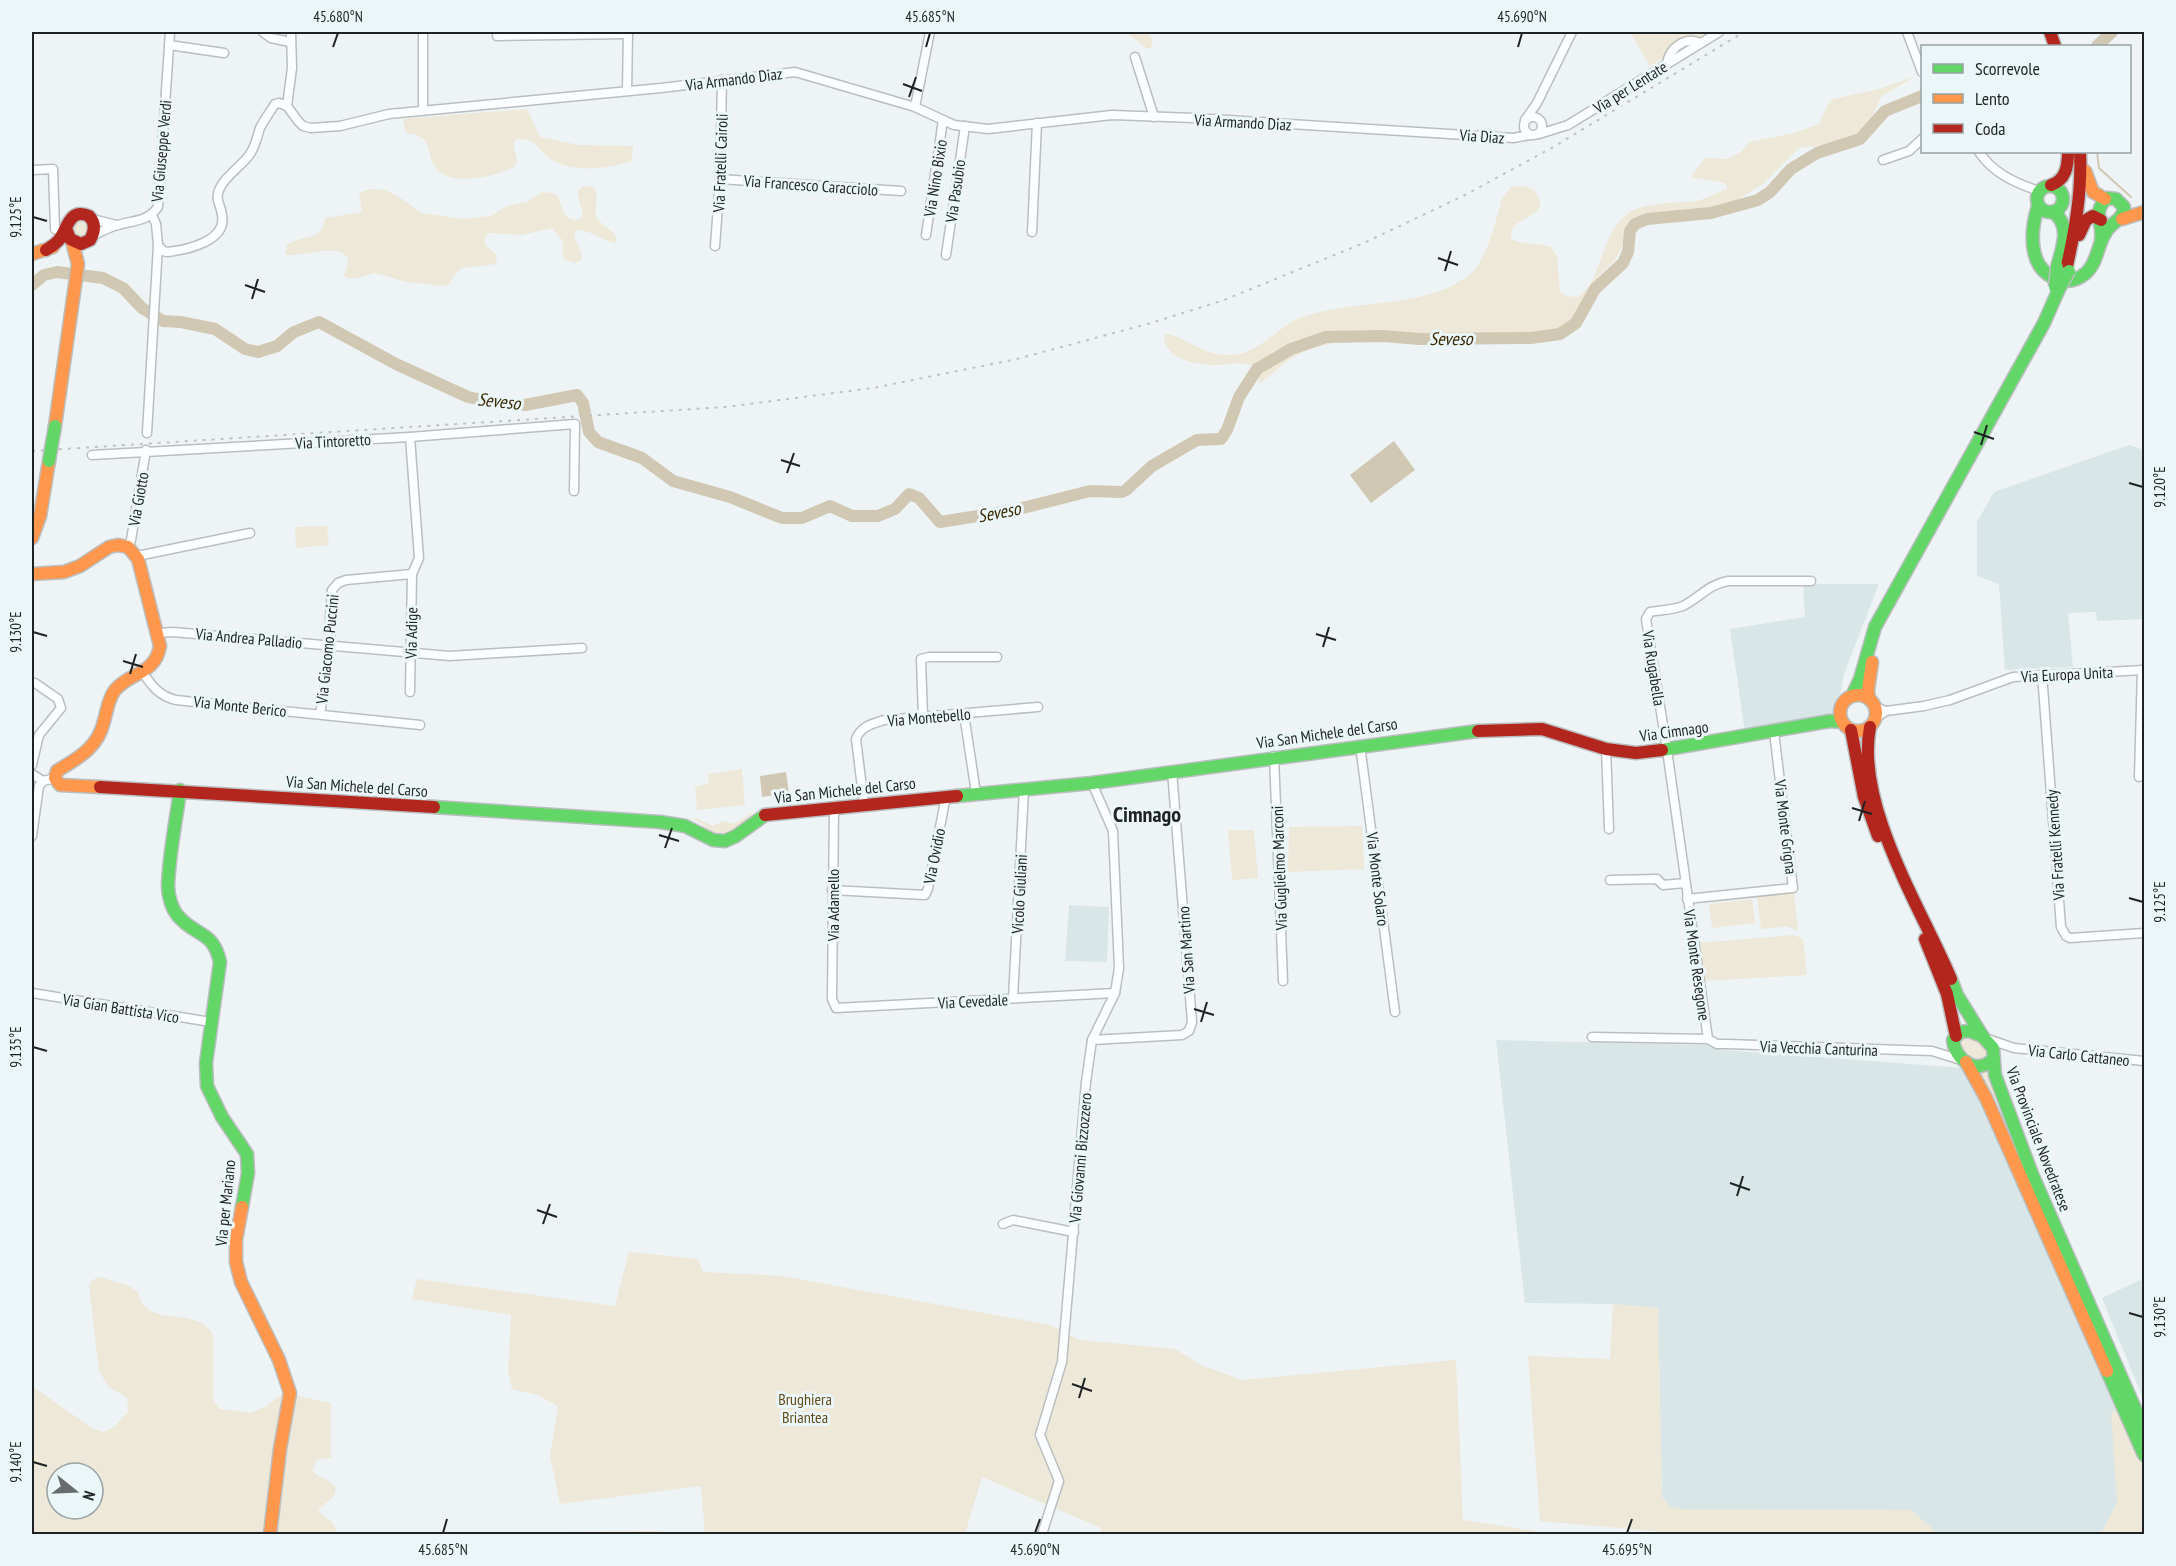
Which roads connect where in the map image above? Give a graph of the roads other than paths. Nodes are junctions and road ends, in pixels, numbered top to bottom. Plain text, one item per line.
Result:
1 (170, 32) edge
2 (263, 32) edge
3 (291, 32) edge
4 (423, 32) edge
5 (497, 32) edge
6 (930, 32) edge
7 (1572, 32) edge
8 (1719, 32) edge
9 (1907, 32) edge
10 (628, 33) edge
11 (290, 42) junction
12 (169, 45) junction
13 (224, 53) dead end
14 (1135, 57) dead end
15 (1921, 67) edge
16 (722, 80) junction
17 (627, 91) junction
18 (1537, 103) junction
19 (287, 106) junction
20 (915, 107) junction
21 (423, 110) junction
22 (1154, 117) junction
23 (943, 120) junction
24 (1539, 120) junction
25 (1037, 123) junction
26 (1524, 123) junction
27 (965, 126) junction
28 (1557, 127) junction
29 (1450, 134) joint
30 (1534, 134) junction
31 (1513, 138) junction
32 (1921, 141) edge
33 (1979, 153) edge
34 (2070, 153) edge
35 (2070, 153) edge
36 (2081, 153) edge
37 (2081, 153) edge
38 (1883, 160) dead end
39 (32, 170) edge
40 (720, 180) junction
41 (2045, 188) junction
42 (901, 191) dead end
43 (2105, 199) junction
44 (2122, 205) junction
45 (2046, 210) junction
46 (2145, 210) edge
47 (152, 215) junction
48 (92, 219) junction
49 (2112, 221) junction
50 (118, 225) junction
51 (1032, 232) dead end
52 (66, 234) junction
53 (926, 235) dead end
54 (92, 238) junction
55 (158, 245) junction
56 (716, 246) dead end
57 (32, 254) edge
58 (946, 255) dead end
59 (78, 264) junction
60 (2063, 269) junction
61 (147, 433) dead end
62 (410, 437) junction
63 (146, 450) junction
64 (92, 455) dead end
65 (574, 491) dead end
66 (250, 533) dead end
67 (32, 538) edge
68 (132, 551) junction
69 (1913, 562) junction
70 (32, 563) edge
71 (38, 574) edge
72 (412, 574) junction
73 (1811, 581) dead end
74 (158, 633) junction
75 (331, 646) junction
76 (582, 648) dead end
77 (411, 654) junction
78 (997, 657) dead end
79 (2144, 670) edge
80 (143, 673) junction
81 (2042, 674) junction
82 (32, 683) edge
83 (410, 692) dead end
84 (1852, 696) junction
85 (1038, 707) dead end
86 (1875, 712) junction
87 (320, 714) junction
88 (963, 714) junction
89 (923, 717) junction
90 (1841, 721) junction
91 (420, 725) dead end
92 (1774, 732) junction
93 (1452, 733) joint
94 (1360, 746) junction
95 (1606, 749) junction
96 (1667, 750) junction
97 (1274, 756) junction
98 (32, 765) edge
99 (1172, 771) junction
100 (32, 774) edge
101 (2139, 777) dead end
102 (49, 779) junction
103 (1092, 783) junction
104 (1024, 789) junction
105 (180, 790) junction
106 (976, 793) junction
107 (946, 796) junction
108 (864, 804) junction
109 (834, 807) junction
110 (1609, 829) dead end
111 (32, 836) edge
112 (1610, 880) dead end
113 (1685, 883) junction
114 (832, 890) junction
115 (1687, 899) junction
116 (2145, 933) edge
117 (1283, 981) dead end
118 (32, 993) edge
119 (1115, 993) junction
120 (1013, 998) junction
121 (832, 1004) joint
122 (1395, 1012) dead end
123 (211, 1022) junction
124 (1592, 1036) dead end
125 (1983, 1037) junction
126 (1954, 1038) junction
127 (1708, 1039) junction
128 (1092, 1040) junction
129 (2014, 1048) junction
130 (1932, 1051) junction
131 (1994, 1058) junction
132 (2145, 1061) edge
133 (1966, 1062) junction
134 (1003, 1224) dead end
135 (1074, 1232) junction
136 (2145, 1430) edge
137 (2145, 1455) edge
138 (270, 1534) edge
139 (1042, 1534) edge

1 - 12 street, Via Giuseppe Verdi
2 - 11 street
3 - 11 street
4 - 21 street
5 - 10 street
6 - 20 street
7 - 18 street
8 - 28 street, Via per Lentate
9 - 15 street
10 - 17 street
11 - 19 street
12 - 13 street
12 - 47 street, Via Giuseppe Verdi
14 - 22 street
16 - 17 street, Via Armando Diaz
16 - 20 street, Via Armando Diaz
16 - 40 street, Via Fratelli Cairoli
17 - 21 street, Via Armando Diaz
18 - 24 street
18 - 26 street
19 - 21 street, Via Armando Diaz
19 - 55 street
20 - 23 street, Via Armando Diaz
22 - 25 street, Via Armando Diaz
22 - 29 street, Via Armando Diaz
23 - 27 street, Via Armando Diaz
23 - 53 street, Via Nino Bixio
24 - 26 street
24 - 28 street
24 - 30 street
25 - 27 street, Via Armando Diaz
25 - 51 street
26 - 30 street
26 - 31 street
27 - 58 street, Via Pasubio
28 - 30 street, Via per Lentate
29 - 31 street, Via Diaz
30 - 31 street, Via per Lentate
32 - 38 street
33 - 41 street
34 - 41 street
35 - 60 street, Via Provinciale Novedratese
36 - 60 street, Via Provinciale Novedratese
37 - 43 street
39 - 52 street
40 - 42 street, Via Francesco Caracciolo
40 - 56 street, Via Fratelli Cairoli
41 - 45 street
41 - 45 street
43 - 44 street
43 - 49 street
44 - 46 street
44 - 49 street
45 - 49 street
45 - 60 street
46 - 49 street
47 - 50 street
47 - 55 street, Via Giuseppe Verdi
48 - 50 street
48 - 52 street
48 - 54 street
49 - 60 street
50 - 54 street
52 - 54 street
52 - 57 street
52 - 59 street
54 - 59 street
55 - 61 street, Via Giuseppe Verdi
59 - 67 street, bridge
60 - 69 street, Via Provinciale Novedratese, bridge
62 - 63 street, Via Tintoretto
62 - 65 street, Via Tintoretto
62 - 72 street
63 - 64 street, Via Tintoretto
63 - 68 street, Via Giotto
66 - 68 street
68 - 71 street
68 - 74 street
69 - 84 street, Via Provinciale Novedratese
69 - 86 street, Via Provinciale Novedratese
70 - 71 street
72 - 75 street, Via Giacomo Puccini
72 - 77 street, Via Adige
73 - 96 street, Via Rugabella
74 - 75 street, Via Andrea Palladio
74 - 80 street
75 - 77 street, Via Andrea Palladio
75 - 87 street, Via Giacomo Puccini
76 - 77 street, Via Andrea Palladio
77 - 83 street, Via Adige
78 - 89 street
79 - 81 street, Via Europa Unita
79 - 101 street
80 - 87 street, Via Monte Berico
80 - 102 street
81 - 86 street, Via Europa Unita
81 - 116 street, Via Fratelli Kennedy
82 - 98 street
84 - 86 street
84 - 90 street
85 - 88 street, Via Montebello
86 - 90 street
86 - 125 street, Via Provinciale Novedratese
87 - 91 street, Via Monte Berico
88 - 89 street, Via Montebello
88 - 106 street
89 - 108 street, Via Montebello
90 - 92 street, Via Cimnago
90 - 126 street
92 - 96 street, Via Cimnago
92 - 115 street, Via Monte Grigna
93 - 94 street, Via San Michele del Carso
93 - 95 street, Via Cimnago
94 - 97 street, Via San Michele del Carso
94 - 122 street, Via Monte Solaro
95 - 96 street, Via Cimnago
95 - 110 street
96 - 113 street, Via Monte Resegone
97 - 99 street, Via San Michele del Carso
97 - 117 street, Via Guglielmo Marconi
99 - 103 street, Via San Michele del Carso
99 - 128 street, Via San Martino
100 - 102 street
102 - 105 street, Via San Michele del Carso
102 - 111 street
103 - 104 street, Via San Michele del Carso
103 - 119 street, Via Giovanni Bizzozzero
104 - 106 street, Via San Michele del Carso
104 - 120 street, Vicolo Giuliani
105 - 109 street, Via San Michele del Carso
105 - 123 street, Via per Mariano
106 - 107 street, Via San Michele del Carso
107 - 108 street, Via San Michele del Carso
107 - 114 street, Via Ovidio
108 - 109 street, Via San Michele del Carso
109 - 114 street, Via Adamello
112 - 113 street
113 - 115 street, Via Monte Resegone
114 - 121 street, Via Adamello
115 - 127 street, Via Monte Resegone
118 - 123 street, Via Gian Battista Vico
119 - 120 street, Via Cevedale
119 - 128 street, Via Giovanni Bizzozzero
120 - 121 street, Via Cevedale
123 - 138 street, Via per Mariano
124 - 127 street, Via Monte Resegone
125 - 126 street
125 - 129 street, Via Carlo Cattaneo
125 - 131 street, Via Provinciale Novedratese
126 - 130 street, Via Vecchia Canturina
126 - 133 street
127 - 130 street, Via Vecchia Canturina
128 - 135 street, Via Giovanni Bizzozzero
129 - 131 street, Via Carlo Cattaneo
129 - 132 street, Via Carlo Cattaneo
130 - 133 street, Via Vecchia Canturina
131 - 133 street
131 - 136 street, Via Provinciale Novedratese
133 - 137 street, Via Provinciale Novedratese
134 - 135 street
135 - 139 street, Via Giovanni Bizzozzero

